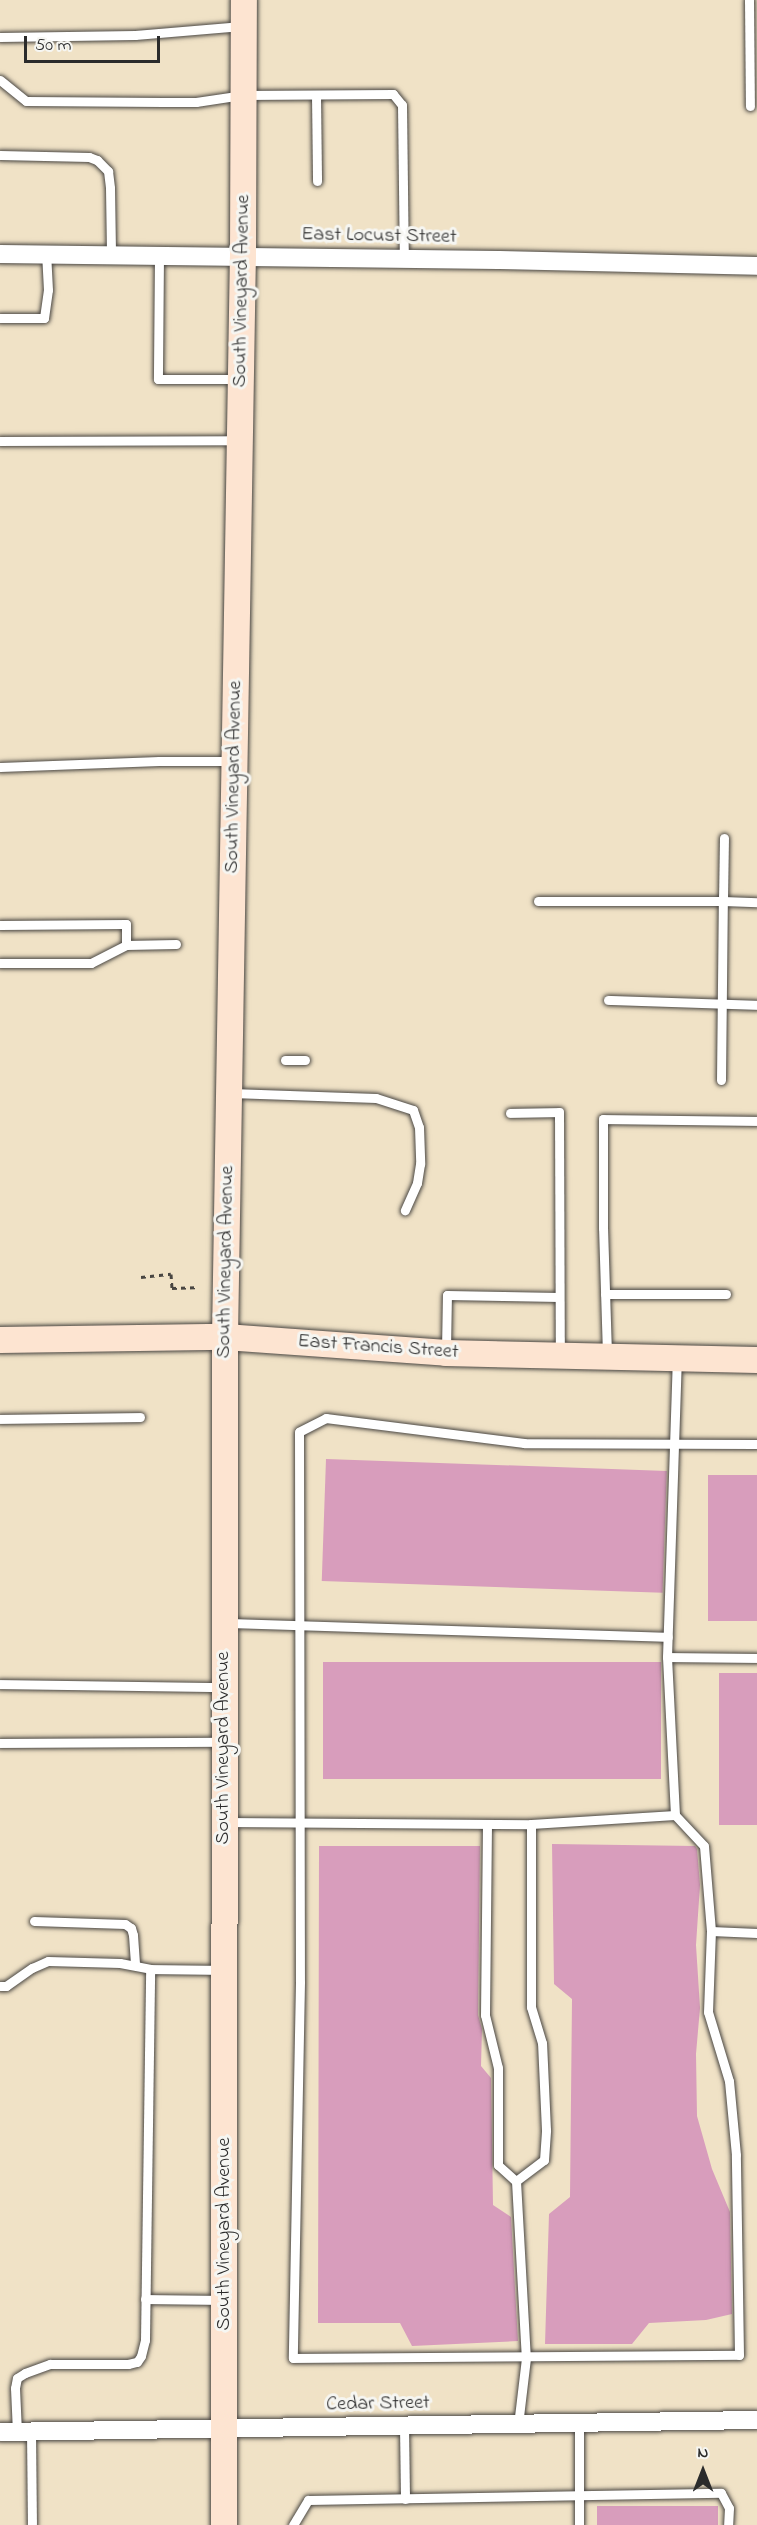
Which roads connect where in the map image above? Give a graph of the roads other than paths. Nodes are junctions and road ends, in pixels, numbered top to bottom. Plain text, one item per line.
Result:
1 (244, 0) edge
2 (749, 0) edge
3 (244, 26) junction
4 (0, 37) edge
5 (0, 80) edge
6 (243, 95) junction
7 (316, 95) junction
8 (750, 106) dead end
9 (0, 155) edge
10 (317, 181) dead end
11 (0, 254) edge
12 (46, 255) junction
13 (111, 255) junction
14 (159, 256) junction
15 (243, 257) junction
16 (405, 259) junction
17 (757, 266) edge
18 (0, 318) edge
19 (241, 379) junction
20 (240, 440) junction
21 (0, 441) edge
22 (234, 761) junction
23 (0, 767) edge
24 (724, 838) dead end
25 (538, 901) dead end
26 (723, 901) junction
27 (757, 902) edge
28 (0, 925) edge
29 (176, 944) dead end
30 (126, 945) junction
31 (0, 963) edge
32 (608, 1000) dead end
33 (721, 1004) junction
34 (757, 1005) edge
35 (285, 1060) dead end
36 (305, 1060) dead end
37 (721, 1080) dead end
38 (228, 1093) junction
39 (510, 1113) dead end
40 (757, 1121) edge
41 (405, 1210) dead end
42 (605, 1294) junction
43 (726, 1294) dead end
44 (559, 1297) junction
45 (225, 1337) junction
46 (0, 1340) edge
47 (446, 1353) junction
48 (560, 1355) junction
49 (608, 1356) junction
50 (677, 1358) junction
51 (757, 1360) edge
52 (140, 1417) dead end
53 (0, 1419) edge
54 (676, 1443) junction
55 (757, 1444) edge
56 (223, 1623) junction
57 (298, 1625) junction
58 (668, 1637) junction
59 (667, 1657) junction
60 (757, 1658) edge
61 (0, 1684) edge
62 (223, 1687) junction
63 (223, 1742) junction
64 (0, 1743) edge
65 (675, 1815) junction
66 (223, 1822) junction
67 (298, 1823) junction
68 (487, 1824) junction
69 (531, 1824) junction
70 (34, 1921) dead end
71 (711, 1931) junction
72 (757, 1933) edge
73 (135, 1964) junction
74 (150, 1969) junction
75 (223, 1970) junction
76 (0, 1986) edge
77 (516, 2181) junction
78 (145, 2299) junction
79 (224, 2300) junction
80 (526, 2358) junction
81 (757, 2420) edge
82 (579, 2423) junction
83 (518, 2425) junction
84 (405, 2426) junction
85 (224, 2429) junction
86 (16, 2432) edge
87 (579, 2496) junction
88 (405, 2499) junction
89 (32, 2525) edge
90 (224, 2525) edge
91 (293, 2525) edge
92 (579, 2525) edge
93 (728, 2525) edge

1 - 3 main road, South Vineyard Avenue
2 - 8 lane
3 - 4 lane
3 - 6 main road, South Vineyard Avenue
5 - 6 lane
6 - 7 lane
6 - 15 main road, South Vineyard Avenue
7 - 10 lane
7 - 16 lane
9 - 13 lane
11 - 12 street, East Locust Street
12 - 13 street, East Locust Street
12 - 18 lane
13 - 14 street, East Locust Street
14 - 15 street, East Locust Street
14 - 19 lane
15 - 16 street, East Locust Street
15 - 19 main road, South Vineyard Avenue
16 - 17 street, East Locust Street
19 - 20 main road, South Vineyard Avenue
20 - 21 lane
20 - 22 main road, South Vineyard Avenue
22 - 23 lane
22 - 38 main road, South Vineyard Avenue
24 - 26 lane
25 - 26 lane
26 - 27 lane
26 - 33 lane
28 - 30 lane
29 - 30 lane
30 - 31 lane
32 - 33 lane
33 - 34 lane
33 - 37 lane
35 - 36 lane
38 - 41 lane
38 - 45 main road, South Vineyard Avenue
39 - 44 lane
40 - 42 lane
42 - 43 lane
42 - 49 lane
44 - 47 lane
44 - 48 lane
45 - 46 main road, East Francis Street
45 - 47 main road, East Francis Street
45 - 56 main road, South Vineyard Avenue
47 - 48 main road, East Francis Street
48 - 49 main road, East Francis Street
49 - 50 main road, East Francis Street
50 - 51 main road, East Francis Street
50 - 54 lane
52 - 53 lane
54 - 55 lane
54 - 57 lane
54 - 58 lane
56 - 57 lane
56 - 62 main road, South Vineyard Avenue
57 - 58 lane
57 - 67 lane
58 - 59 lane
59 - 60 lane
59 - 65 lane
61 - 62 lane
62 - 63 main road, South Vineyard Avenue
63 - 64 lane
63 - 66 main road, South Vineyard Avenue
65 - 69 lane
65 - 71 lane
66 - 67 lane
66 - 75 main road, South Vineyard Avenue
67 - 68 lane
67 - 80 lane
68 - 69 lane
68 - 77 lane
69 - 77 lane
70 - 73 lane
71 - 72 lane
71 - 80 lane
73 - 74 lane
73 - 76 lane
74 - 75 lane
74 - 78 lane
75 - 79 main road, South Vineyard Avenue
77 - 80 lane
78 - 79 lane
78 - 86 lane
79 - 85 main road, South Vineyard Avenue
80 - 83 lane
81 - 82 street, Cedar Street
82 - 83 street, Cedar Street
82 - 87 lane
83 - 84 street, Cedar Street
84 - 85 street, Cedar Street
84 - 88 lane
85 - 86 street, Cedar Street
85 - 90 main road, South Vineyard Avenue
86 - 89 lane
87 - 88 lane
87 - 92 lane
87 - 93 lane
88 - 91 lane

